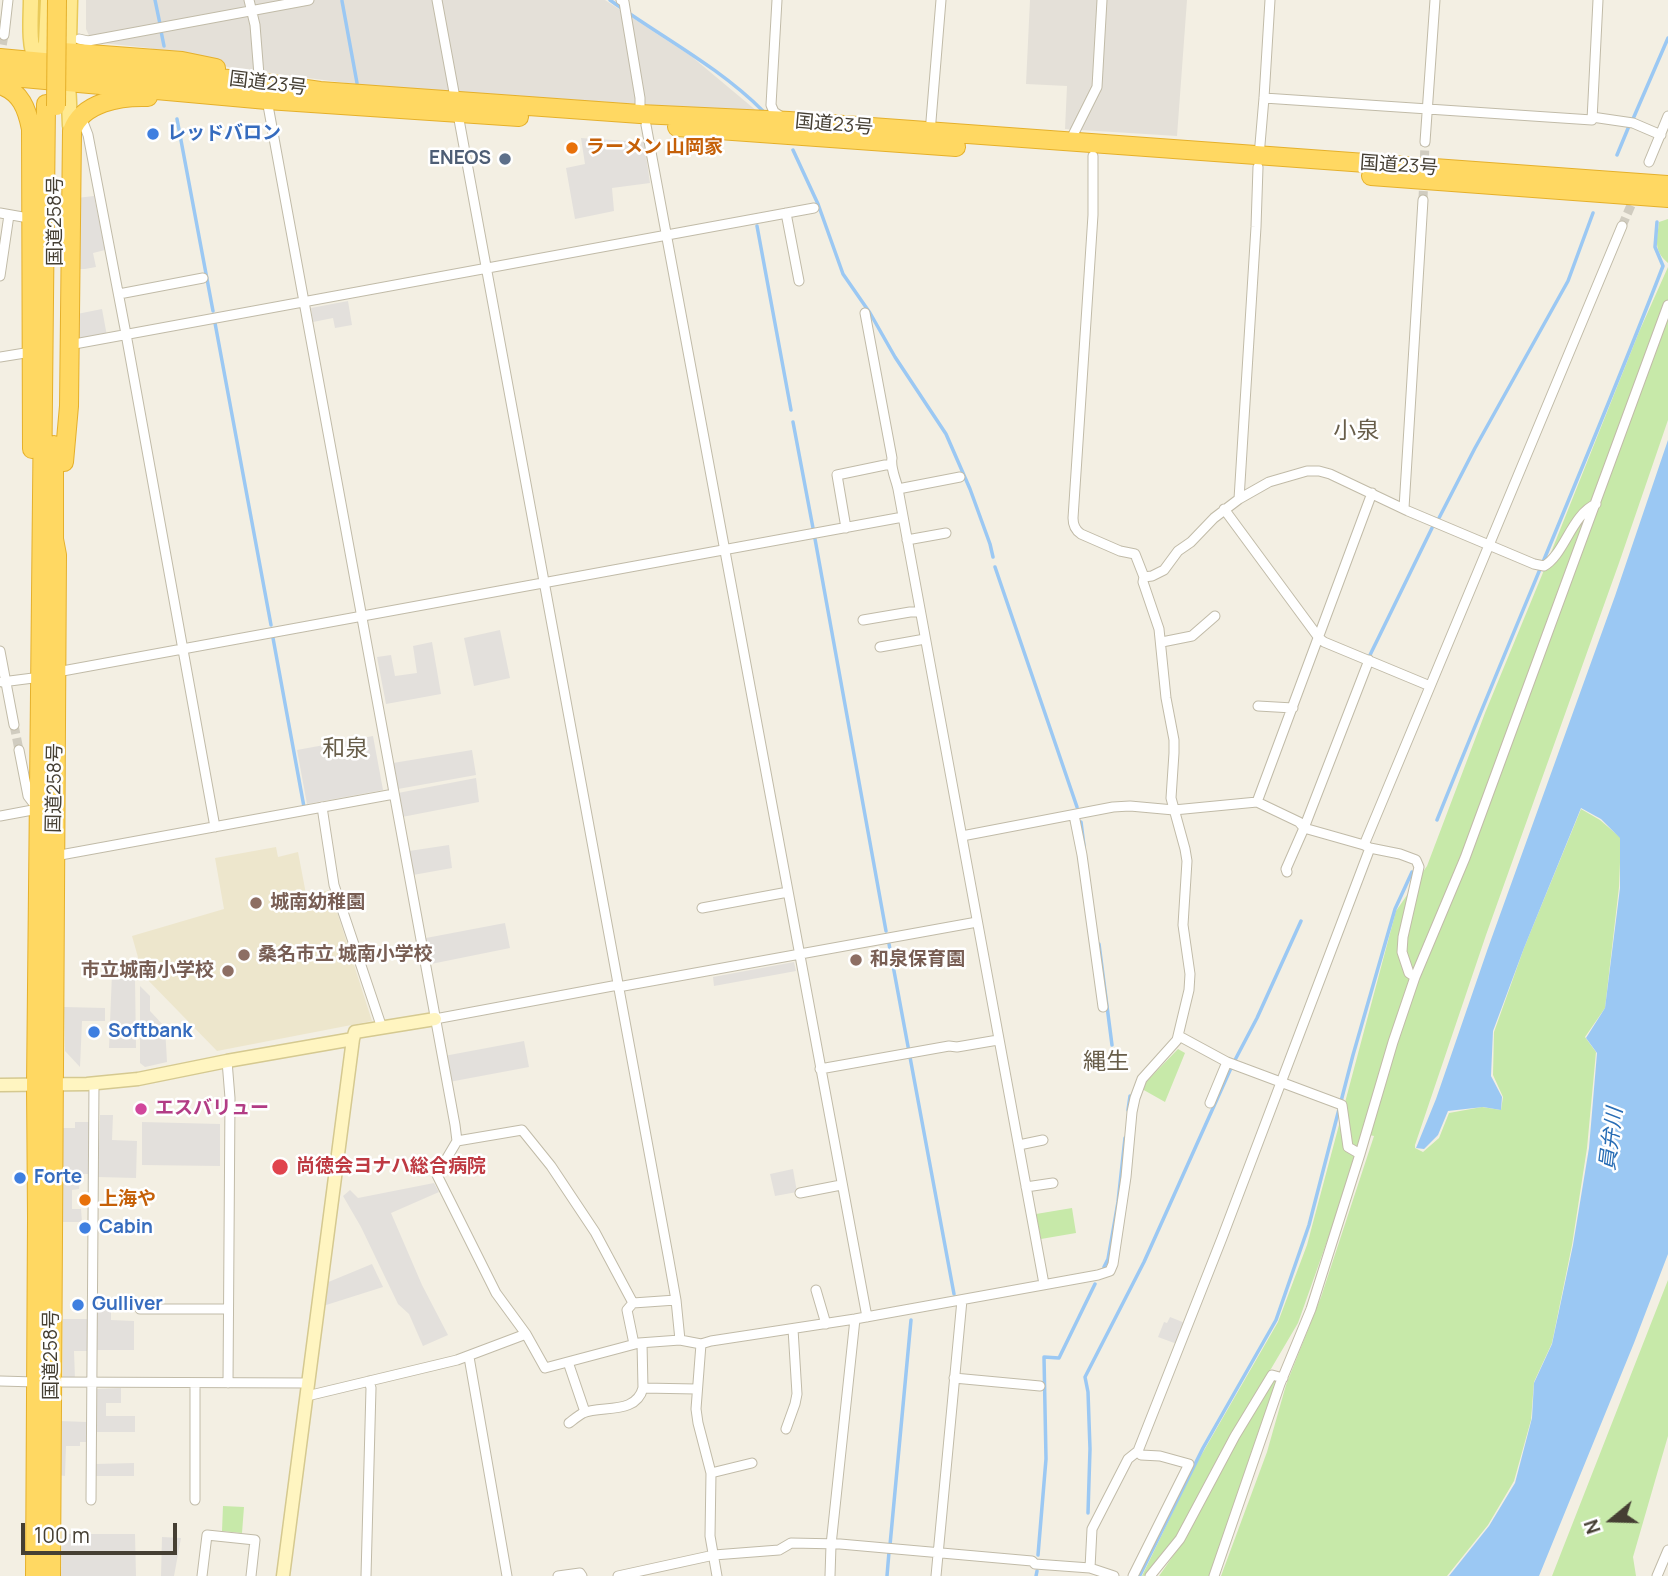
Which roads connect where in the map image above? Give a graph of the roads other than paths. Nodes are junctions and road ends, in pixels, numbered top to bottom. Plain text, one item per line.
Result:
1 (8, 0) edge
2 (31, 0) edge
3 (47, 0) edge
4 (57, 0) edge
5 (70, 0) edge
6 (248, 0) edge
7 (309, 0) edge
8 (437, 0) edge
9 (778, 0) edge
10 (941, 0) edge
11 (1102, 0) edge
12 (1270, 0) edge
13 (1435, 0) edge
14 (1598, 0) edge
15 (624, 7) edge
16 (251, 11) junction
17 (2, 41) edge
18 (38, 54) junction
19 (71, 62) junction
20 (1, 74) edge
21 (255, 78) junction
22 (204, 93) junction
23 (1264, 98) junction
24 (267, 100) junction
25 (51, 105) junction
26 (457, 107) junction
27 (1428, 110) junction
28 (1668, 116) edge
29 (1592, 117) junction
30 (643, 119) junction
31 (789, 121) junction
32 (76, 124) junction
33 (930, 133) junction
34 (1661, 135) junction
35 (1425, 142) tunnel mouth
36 (1069, 143) junction
37 (1093, 156) junction
38 (1258, 161) junction
39 (1649, 162) dead end
40 (1668, 185) edge
41 (1668, 198) edge
42 (1423, 201) tunnel mouth
43 (814, 208) dead end
44 (786, 213) junction
45 (4, 214) edge
46 (33, 219) junction
47 (1622, 226) tunnel mouth
48 (666, 235) junction
49 (486, 268) junction
50 (0, 276) edge
51 (204, 278) dead end
52 (799, 281) dead end
53 (119, 294) junction
54 (303, 301) junction
55 (1668, 305) edge
56 (864, 313) dead end
57 (126, 334) junction
58 (69, 345) junction
59 (31, 352) junction
60 (0, 357) edge
61 (891, 465) junction
62 (960, 477) dead end
63 (898, 489) junction
64 (1373, 493) junction
65 (1239, 499) junction
66 (1596, 503) junction
67 (1404, 508) junction
68 (1224, 509) junction
69 (41, 515) junction
70 (903, 517) junction
71 (846, 528) junction
72 (946, 533) dead end
73 (907, 540) junction
74 (1489, 545) junction
75 (724, 551) junction
76 (57, 555) junction
77 (1144, 577) junction
78 (544, 583) junction
79 (920, 612) junction
80 (362, 616) junction
81 (1215, 616) dead end
82 (863, 620) dead end
83 (1319, 638) junction
84 (925, 639) junction
85 (1162, 642) junction
86 (880, 647) dead end
87 (183, 648) junction
88 (0, 650) edge
89 (1369, 660) junction
90 (49, 674) junction
91 (3, 682) edge
92 (1430, 686) junction
93 (1258, 706) dead end
94 (1293, 708) junction
95 (14, 725) tunnel mouth
96 (19, 750) tunnel mouth
97 (394, 794) junction
98 (1257, 802) junction
99 (322, 807) junction
100 (38, 809) junction
101 (1174, 810) junction
102 (1074, 815) junction
103 (0, 816) edge
104 (215, 827) junction
105 (1304, 828) junction
106 (962, 836) junction
107 (1367, 846) junction
108 (54, 856) junction
109 (1287, 872) dead end
110 (788, 892) junction
111 (702, 908) dead end
112 (977, 922) junction
113 (799, 954) junction
114 (1415, 977) junction
115 (618, 986) junction
116 (1103, 1007) dead end
117 (435, 1019) junction
118 (382, 1028) junction
119 (1179, 1036) junction
120 (353, 1039) junction
121 (998, 1040) junction
122 (227, 1061) junction
123 (1227, 1062) junction
124 (820, 1069) junction
125 (1281, 1081) junction
126 (94, 1083) junction
127 (0, 1085) edge
128 (36, 1085) junction
129 (54, 1085) junction
130 (1210, 1103) dead end
131 (1044, 1140) dead end
132 (457, 1141) junction
133 (1018, 1145) junction
134 (1360, 1154) junction
135 (1053, 1183) dead end
136 (841, 1185) junction
137 (1026, 1187) junction
138 (800, 1193) dead end
139 (1044, 1284) junction
140 (816, 1290) dead end
141 (676, 1300) junction
142 (962, 1300) junction
143 (633, 1303) junction
144 (140, 1308) dead end
145 (228, 1309) junction
146 (867, 1317) junction
147 (855, 1320) junction
148 (826, 1324) junction
149 (793, 1329) junction
150 (526, 1334) junction
151 (680, 1340) junction
152 (638, 1344) junction
153 (701, 1344) junction
154 (469, 1357) junction
155 (568, 1362) junction
156 (954, 1378) junction
157 (1283, 1378) junction
158 (0, 1381) edge
159 (369, 1381) junction
160 (44, 1382) junction
161 (92, 1382) junction
162 (195, 1383) junction
163 (228, 1383) junction
164 (1041, 1386) dead end
165 (643, 1388) junction
166 (308, 1390) junction
167 (696, 1390) junction
168 (585, 1412) junction
169 (569, 1423) dead end
170 (786, 1429) dead end
171 (1138, 1451) junction
172 (752, 1463) dead end
173 (711, 1473) junction
174 (91, 1500) dead end
175 (195, 1500) dead end
176 (831, 1545) junction
177 (1668, 1550) edge
178 (939, 1552) junction
179 (714, 1555) junction
180 (1095, 1572) edge
181 (35, 1576) edge
182 (51, 1576) edge
183 (202, 1576) edge
184 (251, 1576) edge
185 (283, 1576) edge
186 (366, 1576) edge
187 (507, 1576) edge
188 (558, 1576) edge
189 (582, 1576) edge
190 (618, 1576) edge
191 (717, 1576) edge
192 (830, 1576) edge
193 (936, 1576) edge
194 (1114, 1576) edge
195 (1133, 1576) edge
196 (1150, 1576) edge
197 (1214, 1576) edge
198 (1657, 1576) edge

1 - 17 street
2 - 18 main road
3 - 18 main road
3 - 25 highway, 国道258号
4 - 25 highway, 国道258号, bridge
5 - 19 main road
6 - 16 street
7 - 16 street
8 - 26 street
9 - 31 street
10 - 33 street
11 - 36 street
12 - 23 street
13 - 27 street
14 - 29 street
15 - 30 street
16 - 19 street
16 - 21 street
17 - 18 highway
18 - 19 highway
18 - 20 highway
19 - 20 highway, 国道23号
19 - 21 highway, 国道23号
19 - 22 highway, 国道23号
19 - 32 main road
20 - 46 highway
21 - 26 highway, 国道23号
22 - 24 highway, 国道23号
22 - 32 highway
23 - 27 street
23 - 38 street
24 - 26 highway, 国道23号
24 - 54 street
25 - 69 highway, 国道258号
25 - 76 highway, 国道258号
26 - 30 highway, 国道23号
26 - 49 street
27 - 29 street
27 - 35 street
28 - 34 street
29 - 34 street
30 - 31 highway, 国道23号
30 - 37 highway, 国道23号
30 - 48 street
31 - 33 highway, 国道23号
32 - 53 street
32 - 58 highway
33 - 36 highway, 国道23号
34 - 39 street
36 - 38 highway, 国道23号
37 - 38 highway, 国道23号
37 - 77 street
38 - 40 highway, 国道23号
38 - 41 highway, 国道23号
38 - 65 street
42 - 67 street
43 - 44 street
44 - 48 street
44 - 52 street
45 - 46 street
45 - 50 street
46 - 59 highway
47 - 74 street
48 - 49 street
48 - 75 street
49 - 54 street
49 - 78 street
51 - 53 street
53 - 57 street
54 - 57 street
54 - 80 street
55 - 66 street
56 - 61 street
57 - 58 street
57 - 87 street
58 - 76 highway
59 - 60 street
59 - 69 highway
61 - 63 street
61 - 71 street
62 - 63 street
63 - 70 street
64 - 65 street
64 - 67 street
64 - 83 street
65 - 68 street
66 - 74 street
66 - 114 street
67 - 74 street
68 - 77 street
68 - 83 street
69 - 90 highway, 国道258号
70 - 71 street
70 - 73 street
71 - 75 street
72 - 73 street
73 - 79 street
74 - 92 street
75 - 78 street
75 - 110 street
76 - 90 highway, 国道258号
77 - 85 street
78 - 80 street
78 - 115 street
79 - 82 street
79 - 84 street
80 - 87 street
80 - 97 street
81 - 85 street
83 - 89 street
83 - 94 street
84 - 86 street
84 - 106 street
85 - 101 street
87 - 90 street
87 - 104 street
88 - 91 street
89 - 92 street
89 - 105 street
90 - 91 street
90 - 100 highway, 国道258号
90 - 108 highway, 国道258号
91 - 95 street
92 - 107 street
93 - 94 street
94 - 98 street
96 - 100 street
97 - 99 street
97 - 117 street
98 - 101 street
98 - 105 street
99 - 104 street
99 - 118 street
100 - 103 street
100 - 128 highway, 国道258号
101 - 102 street
101 - 119 street
102 - 106 street
102 - 116 street
104 - 108 street
105 - 107 street
105 - 109 street
106 - 112 street
107 - 114 street
107 - 125 street
108 - 129 highway, 国道258号
110 - 111 street
110 - 113 street
112 - 113 street
112 - 121 street
113 - 115 street
113 - 124 street
114 - 134 street
115 - 117 street
115 - 141 street
117 - 118 street
117 - 132 street
118 - 120 street
119 - 123 street
119 - 139 street
120 - 122 street
120 - 166 street
121 - 124 street
121 - 133 street
122 - 126 street
122 - 145 street
123 - 125 street
123 - 130 street
124 - 136 street
125 - 134 street
125 - 171 street
126 - 129 street
126 - 161 street
127 - 128 street
128 - 129 street
128 - 160 highway, 国道258号
129 - 160 highway, 国道258号
131 - 133 street
132 - 143 street
132 - 150 street
133 - 137 street
134 - 157 street
135 - 137 street
136 - 138 street
136 - 146 street
137 - 139 street
139 - 142 street
140 - 148 street
141 - 143 street
141 - 151 street
142 - 146 street
142 - 156 street
143 - 152 street
144 - 145 street
145 - 163 street
146 - 147 street
147 - 148 street
147 - 176 street
148 - 149 street
149 - 153 street
149 - 170 street
150 - 154 street
150 - 155 street
151 - 152 street
151 - 153 street
152 - 155 street
152 - 165 street
153 - 167 street
154 - 159 street
154 - 187 street
155 - 168 street
156 - 164 street
156 - 178 street
157 - 196 street
157 - 197 street
158 - 160 street
159 - 166 street
159 - 186 street
160 - 161 street
160 - 181 highway, 国道258号
160 - 182 highway, 国道258号
161 - 162 street
161 - 174 street
162 - 163 street
162 - 175 street
163 - 166 street
165 - 167 street
165 - 168 street
166 - 185 street
167 - 173 street
168 - 169 street
171 - 180 street
171 - 195 street
172 - 173 street
173 - 179 street
176 - 178 street
176 - 179 street
176 - 192 street
177 - 198 street
178 - 180 street
178 - 193 street
179 - 190 street
179 - 191 street
180 - 194 street
183 - 184 street
188 - 189 street

